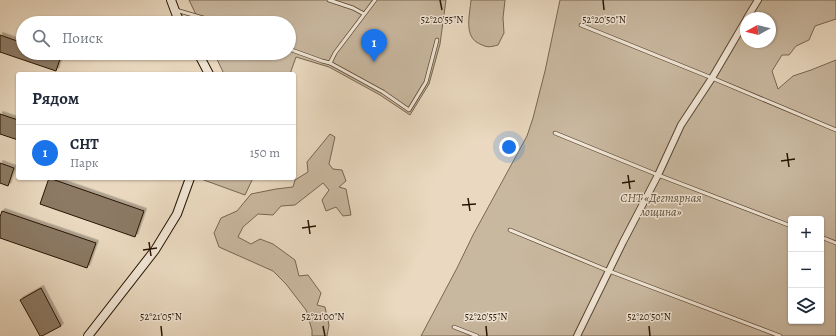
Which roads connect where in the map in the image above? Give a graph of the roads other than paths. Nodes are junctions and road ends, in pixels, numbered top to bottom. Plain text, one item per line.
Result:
1 (172, 0) edge
2 (330, 0) edge
3 (375, 0) edge
4 (758, 0) edge
5 (175, 9) junction
6 (751, 12) edge
7 (364, 14) junction
8 (178, 16) edge
9 (198, 16) edge
10 (581, 25) dead end
11 (740, 31) edge
12 (438, 40) dead end
13 (296, 52) edge
14 (202, 60) edge
15 (330, 63) junction
16 (208, 72) edge
17 (712, 78) junction
18 (836, 130) edge
19 (554, 133) dead end
20 (658, 175) junction
21 (189, 180) edge
22 (788, 225) edge
23 (510, 230) dead end
24 (824, 239) edge
25 (836, 243) edge
26 (609, 271) junction
27 (454, 327) dead end
28 (88, 336) edge
29 (477, 336) edge
30 (577, 336) edge
31 (780, 336) edge

1 - 5 street
2 - 7 lane
3 - 7 lane
4 - 6 street
5 - 8 street
5 - 9 lane
7 - 15 lane
10 - 17 lane
11 - 17 street
12 - 15 lane
13 - 15 lane
14 - 16 street
17 - 18 lane
17 - 20 street
19 - 20 lane
20 - 22 lane
20 - 26 street
21 - 28 street
23 - 26 lane
24 - 25 lane
26 - 30 street
26 - 31 lane
27 - 29 lane

